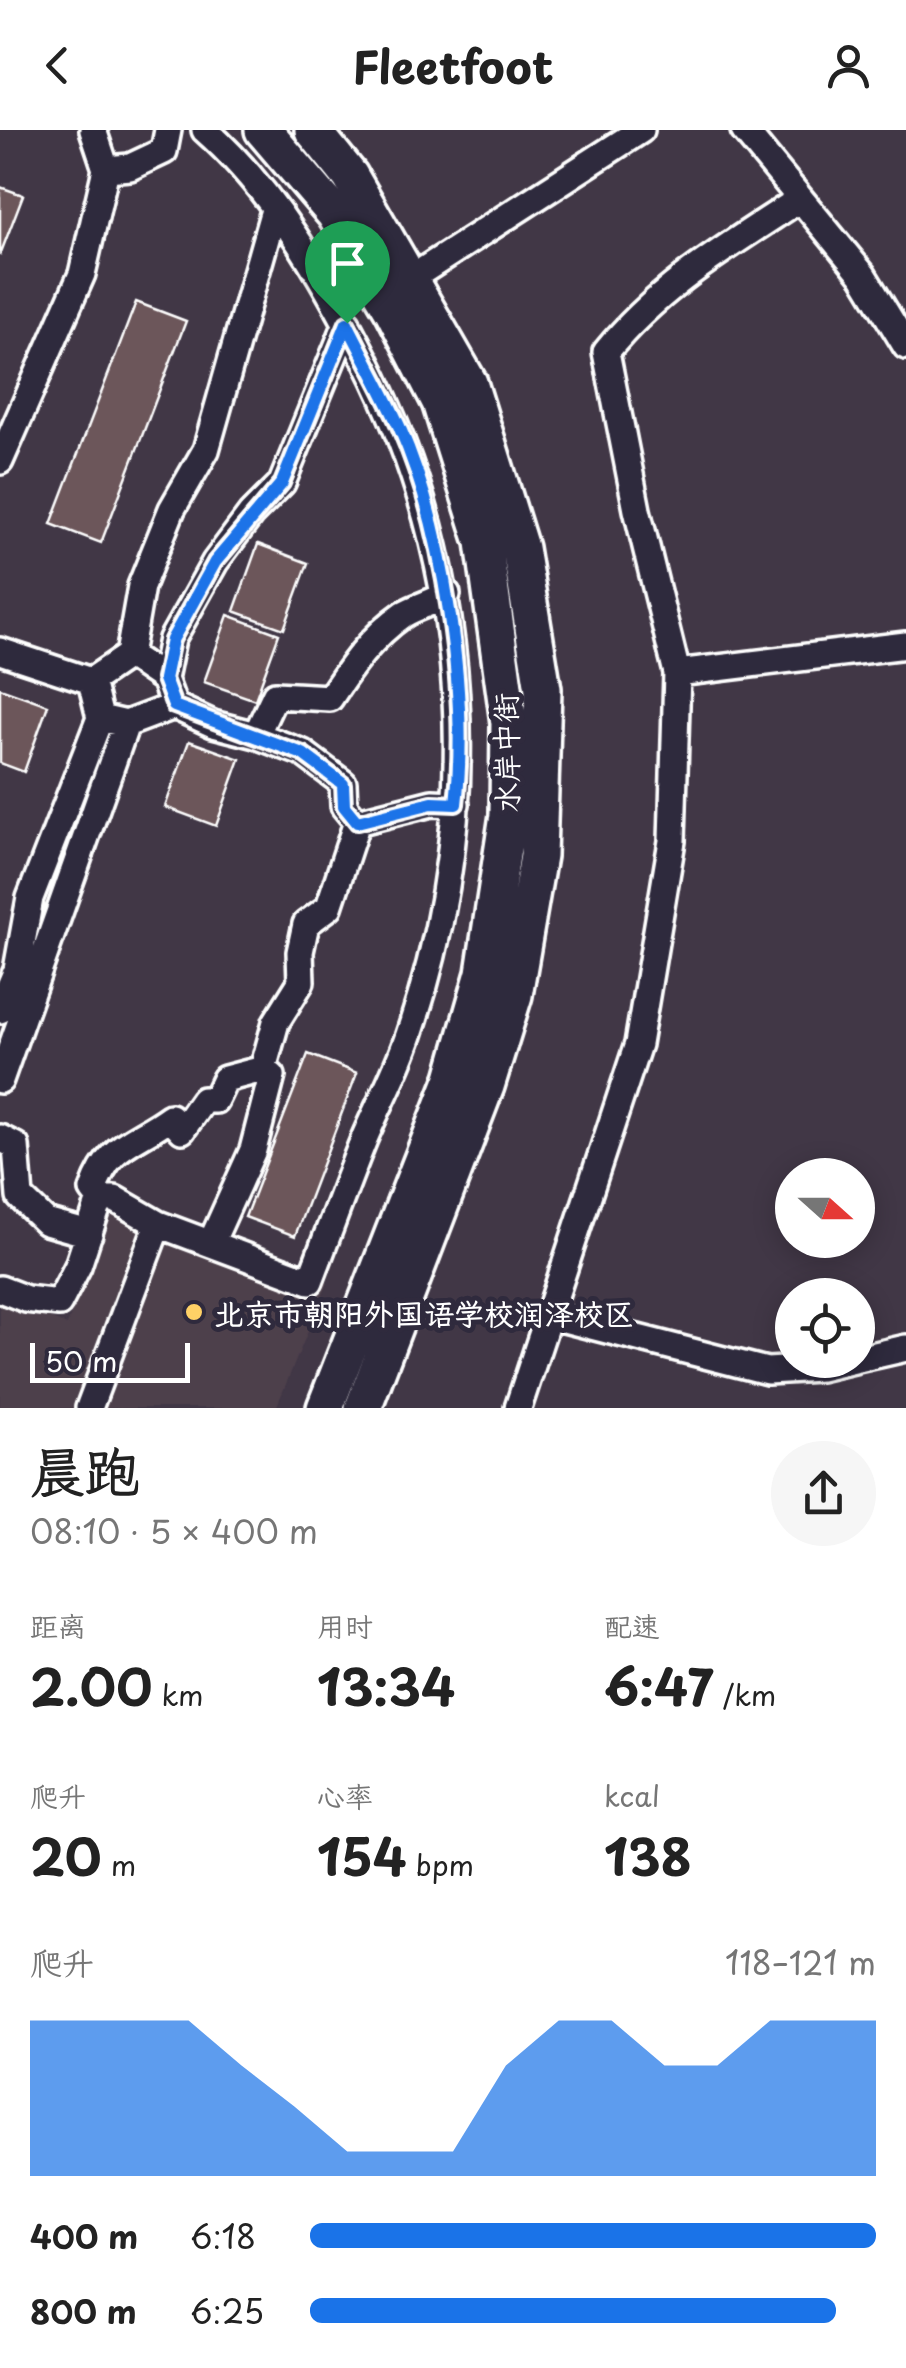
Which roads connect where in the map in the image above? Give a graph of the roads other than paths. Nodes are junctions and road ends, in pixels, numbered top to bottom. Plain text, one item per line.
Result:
1 (94, 130) edge
2 (168, 130) edge
3 (204, 130) edge
4 (262, 130) edge
5 (312, 130) edge
6 (641, 130) edge
7 (744, 130) edge
8 (106, 169) junction
9 (800, 199) junction
10 (274, 210) junction
11 (410, 279) junction
12 (347, 323) junction
13 (906, 346) edge
14 (30, 393) junction
15 (0, 396) edge
16 (0, 460) edge
17 (447, 594) junction
18 (906, 645) edge
19 (0, 650) edge
20 (129, 655) junction
21 (677, 673) junction
22 (164, 679) junction
23 (91, 681) junction
24 (174, 706) junction
25 (100, 718) junction
26 (126, 724) junction
27 (256, 735) junction
28 (456, 804) junction
29 (357, 822) junction
30 (0, 1010) edge
31 (262, 1068) junction
32 (0, 1080) edge
33 (0, 1138) edge
34 (100, 1198) junction
35 (158, 1224) junction
36 (88, 1234) junction
37 (211, 1243) junction
38 (0, 1289) edge
39 (548, 1315) junction
40 (906, 1348) edge
41 (875, 1355) edge
42 (775, 1371) edge
43 (89, 1408) edge
44 (325, 1408) edge
45 (363, 1408) edge
46 (518, 1408) edge

1 - 8 street
2 - 8 street
3 - 10 street
4 - 44 street, 水岸中街
5 - 11 street, 水岸中街
6 - 11 street
7 - 9 street
8 - 14 street
9 - 13 street
9 - 21 street
10 - 12 street
10 - 20 street
11 - 45 street, 水岸中街
12 - 17 street
12 - 22 street
14 - 15 street
14 - 16 street
17 - 27 street
17 - 28 street
18 - 21 street
19 - 23 street
20 - 22 street
20 - 23 street
21 - 39 street
22 - 24 street
23 - 25 street
24 - 26 street
24 - 27 street
25 - 26 street
25 - 30 street
26 - 32 street
27 - 29 street
28 - 29 street
28 - 37 street
29 - 31 street
31 - 34 street
31 - 37 street
33 - 36 street
34 - 35 street
34 - 36 street
35 - 37 street
35 - 43 street
36 - 38 street
39 - 42 street
39 - 46 street
40 - 41 street

